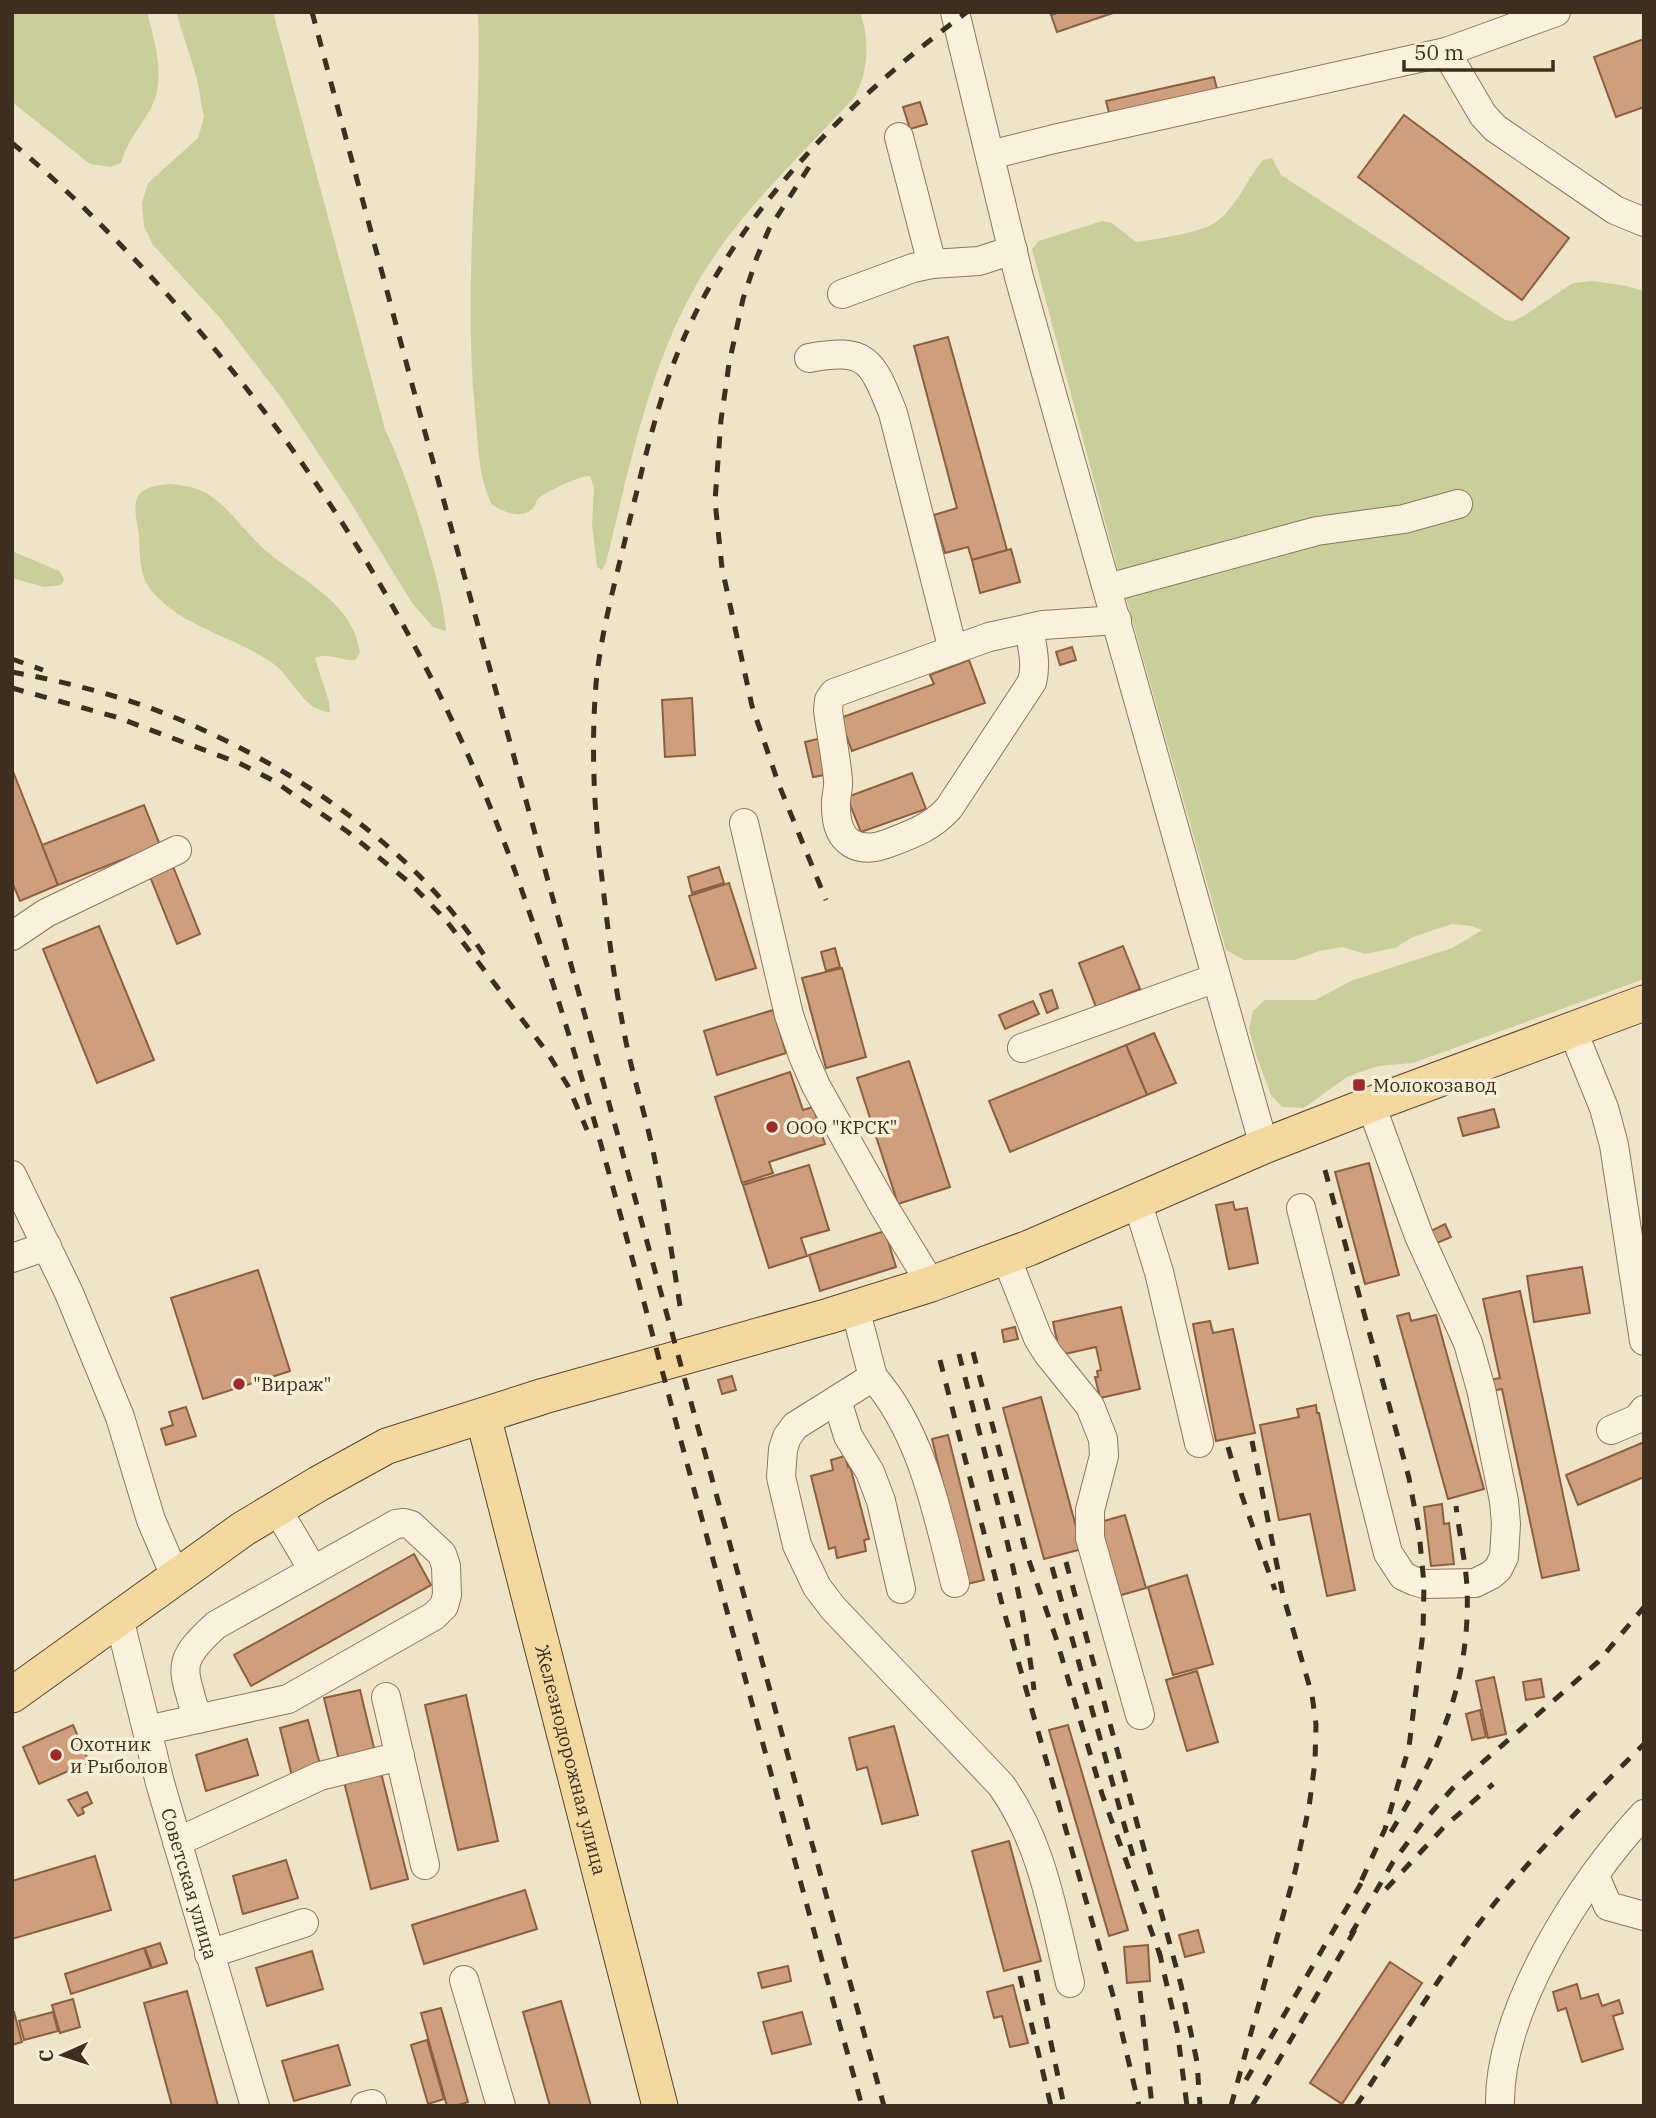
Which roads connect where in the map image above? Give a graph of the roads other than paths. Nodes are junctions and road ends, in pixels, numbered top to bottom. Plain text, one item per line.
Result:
1 (955, 12) edge
2 (1556, 12) edge
3 (1446, 52) junction
4 (899, 137) dead end
5 (990, 155) junction
6 (1644, 222) edge
7 (1013, 250) junction
8 (932, 264) junction
9 (842, 294) dead end
10 (809, 358) dead end
11 (1458, 504) dead end
12 (1108, 588) junction
13 (944, 619) junction
14 (1117, 620) junction
15 (1029, 628) junction
16 (989, 636) junction
17 (953, 650) junction
18 (744, 823) dead end
19 (177, 850) dead end
20 (12, 936) edge
21 (1216, 978) junction
22 (1644, 1003) edge
23 (1572, 1030) junction
24 (1022, 1048) dead end
25 (1371, 1105) junction
26 (1264, 1146) junction
27 (12, 1175) edge
28 (1138, 1201) junction
29 (1301, 1208) dead end
30 (47, 1246) junction
31 (1006, 1257) junction
32 (12, 1258) edge
33 (931, 1284) junction
34 (855, 1308) junction
35 (1644, 1341) edge
36 (873, 1377) junction
37 (837, 1400) junction
38 (1644, 1410) edge
39 (483, 1416) junction
40 (1611, 1430) dead end
41 (1199, 1443) dead end
42 (277, 1509) junction
43 (313, 1570) junction
44 (176, 1578) junction
45 (955, 1583) dead end
46 (901, 1589) dead end
47 (119, 1618) junction
48 (12, 1695) edge
49 (386, 1697) dead end
50 (1140, 1715) dead end
51 (197, 1719) junction
52 (147, 1730) junction
53 (400, 1756) junction
54 (1644, 1814) edge
55 (177, 1842) junction
56 (425, 1865) dead end
57 (1595, 1876) junction
58 (1644, 1916) edge
59 (303, 1923) dead end
60 (209, 1954) junction
61 (464, 1980) dead end
62 (1069, 1983) dead end
63 (255, 2106) edge
64 (365, 2106) edge
65 (372, 2106) edge
66 (501, 2106) edge
67 (660, 2106) edge
68 (1500, 2106) edge

1 - 5 street
2 - 3 street
3 - 5 street
3 - 6 street
4 - 8 street
5 - 7 street
7 - 8 street
7 - 12 street
8 - 9 street
10 - 13 street
11 - 12 street
12 - 14 street
13 - 16 street
13 - 17 street
14 - 15 street
14 - 21 street
15 - 16 street
15 - 17 street
16 - 17 street
18 - 33 street
19 - 20 street
21 - 24 street
21 - 26 street
22 - 23 main road
23 - 25 main road
23 - 35 street
25 - 26 main road
25 - 29 street
26 - 28 main road
27 - 30 street
28 - 31 main road
28 - 41 street
30 - 32 street
30 - 44 street
31 - 33 main road
31 - 50 street
33 - 34 main road
34 - 36 street
34 - 39 main road
36 - 37 street
36 - 45 street
37 - 46 street
37 - 62 street
38 - 40 street
39 - 42 main road
39 - 67 main road, Железнодорожная улица
42 - 43 street
42 - 44 main road
43 - 51 street
43 - 51 street
44 - 47 main road
47 - 48 main road
47 - 52 street, Советская улица
49 - 53 street
51 - 52 street
52 - 55 street, Советская улица
53 - 55 street
53 - 56 street
54 - 57 street
55 - 60 street, Советская улица
57 - 58 street
57 - 68 street
59 - 60 street
60 - 63 street, Советская улица
61 - 66 street
64 - 65 street

